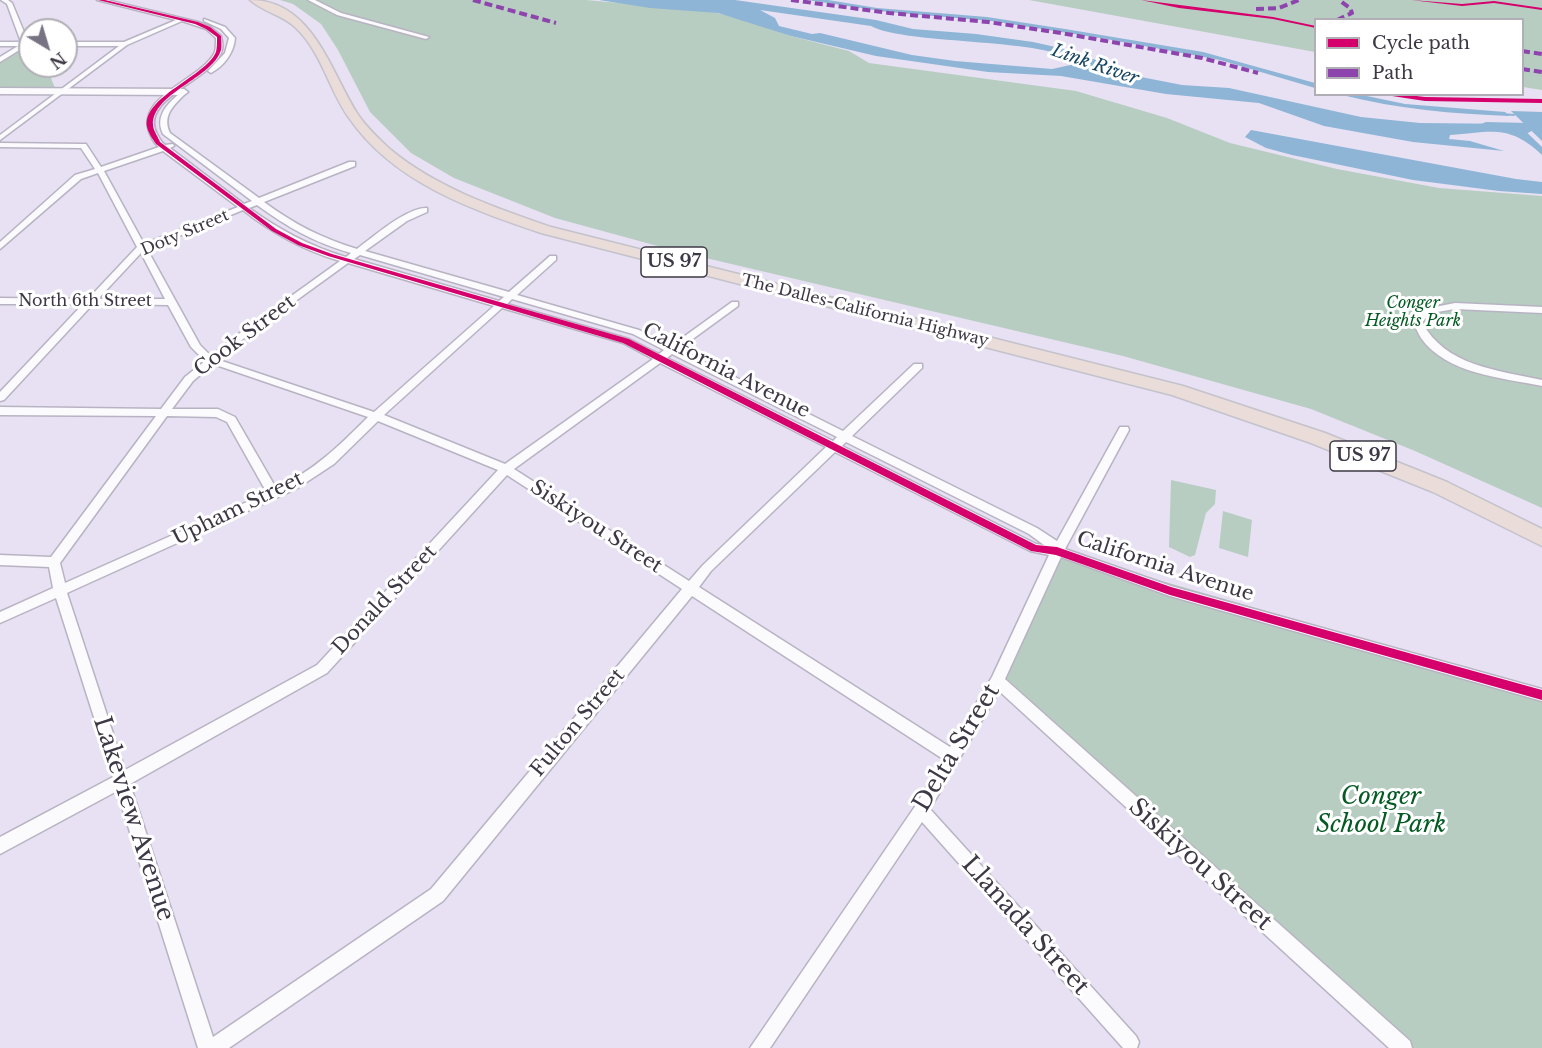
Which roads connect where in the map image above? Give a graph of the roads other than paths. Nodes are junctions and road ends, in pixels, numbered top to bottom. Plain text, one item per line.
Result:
1 (100, 0) edge
2 (117, 0) edge
3 (255, 0) edge
4 (311, 0) edge
5 (2, 1) edge
6 (190, 16) junction
7 (181, 20) junction
8 (18, 22) edge
9 (426, 37) dead end
10 (0, 44) edge
11 (18, 44) edge
12 (78, 44) edge
13 (124, 44) junction
14 (18, 50) edge
15 (0, 60) edge
16 (0, 90) edge
17 (61, 91) junction
18 (173, 92) junction
19 (184, 92) junction
20 (0, 138) edge
21 (177, 144) junction
22 (0, 145) edge
23 (165, 148) junction
24 (352, 164) dead end
25 (100, 170) junction
26 (257, 202) junction
27 (244, 208) junction
28 (424, 210) dead end
29 (0, 246) edge
30 (141, 248) junction
31 (359, 252) junction
32 (553, 258) dead end
33 (348, 260) junction
34 (512, 295) junction
35 (0, 301) edge
36 (89, 301) junction
37 (170, 302) junction
38 (502, 304) junction
39 (735, 304) dead end
40 (1542, 310) edge
41 (667, 353) junction
42 (210, 360) junction
43 (918, 366) dead end
44 (1542, 383) edge
45 (0, 398) edge
46 (0, 411) edge
47 (167, 411) junction
48 (376, 416) junction
49 (1124, 430) dead end
50 (839, 441) junction
51 (507, 469) junction
52 (274, 495) junction
53 (1542, 538) edge
54 (1057, 551) junction
55 (0, 560) edge
56 (54, 562) junction
57 (691, 588) junction
58 (60, 590) junction
59 (0, 618) edge
60 (997, 681) junction
61 (1542, 695) edge
62 (951, 756) junction
63 (121, 781) junction
64 (921, 810) junction
65 (0, 846) edge
66 (1130, 1041) dead end
67 (207, 1048) edge
68 (213, 1048) edge
69 (759, 1048) edge
70 (1403, 1048) edge

1 - 7 street, California Avenue
2 - 6 street, California Avenue
3 - 53 highway, The Dalles-California Highway / US 97
4 - 9 street
5 - 8 street
6 - 7 street
6 - 19 street, California Avenue
7 - 13 street
7 - 18 street, California Avenue
10 - 11 street
12 - 13 street
13 - 17 street
14 - 15 street
16 - 17 street
17 - 18 street
17 - 20 street
18 - 19 street
18 - 23 street, California Avenue
19 - 21 street, California Avenue
21 - 23 street
21 - 26 street, California Avenue
22 - 25 street
23 - 25 street
23 - 27 street, California Avenue
24 - 26 street, Doty Street
25 - 29 street
25 - 30 street
26 - 27 street, Doty Street
26 - 31 street, California Avenue
27 - 30 street, Doty Street
27 - 33 street, California Avenue
28 - 31 street, Cook Street
30 - 36 street, Doty Street
30 - 37 street
31 - 33 street, Cook Street
31 - 34 street, California Avenue
32 - 34 street, Upham Street
33 - 38 street, California Avenue
33 - 42 street, Cook Street
34 - 38 street, Upham Street
34 - 41 street, California Avenue
35 - 36 street, North 6th Street
36 - 37 street, North 6th Street
36 - 45 street, Doty Street
37 - 42 street
38 - 41 street, California Avenue
38 - 48 street, Upham Street
39 - 41 street, Donald Street
40 - 44 street
41 - 50 street, California Avenue
41 - 51 street, Donald Street
42 - 47 street, Cook Street
42 - 48 street, Siskiyou Street
43 - 50 street, Fulton Street
46 - 47 street
47 - 52 street
47 - 56 street, Cook Street
48 - 51 street, Siskiyou Street
48 - 52 street, Upham Street
49 - 54 street, Delta Street
50 - 54 street, California Avenue
50 - 57 street, Fulton Street
51 - 57 street, Siskiyou Street
51 - 63 street, Donald Street
52 - 58 street, Upham Street
54 - 60 street, Delta Street
54 - 61 street, California Avenue
55 - 56 street
56 - 58 street
57 - 62 street, Siskiyou Street
57 - 68 street, Fulton Street
58 - 59 street, Upham Street
58 - 63 street, Lakeview Avenue
60 - 62 street, Delta Street
60 - 70 street, Siskiyou Street
62 - 64 street, Delta Street
63 - 65 street, Donald Street
63 - 67 street, Lakeview Avenue
64 - 66 street, Llanada Street
64 - 69 street, Delta Street

